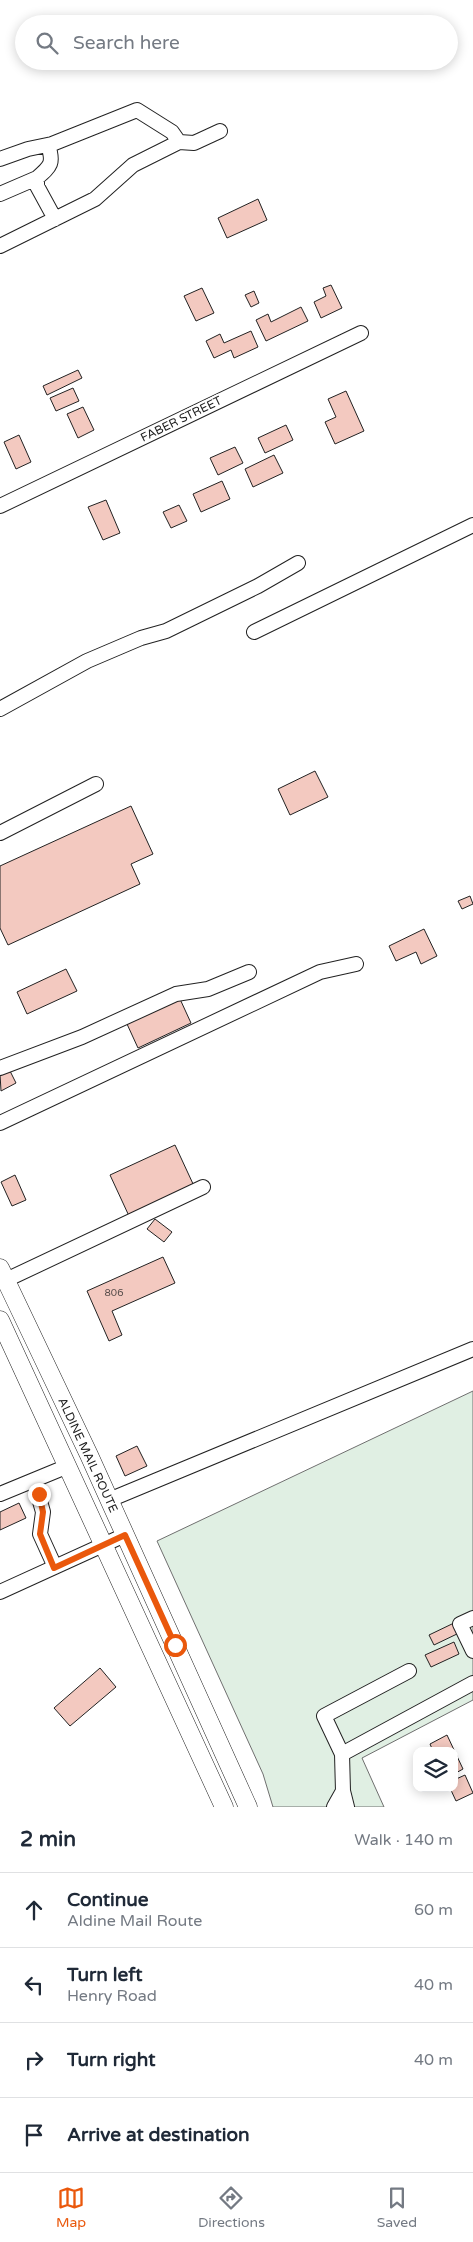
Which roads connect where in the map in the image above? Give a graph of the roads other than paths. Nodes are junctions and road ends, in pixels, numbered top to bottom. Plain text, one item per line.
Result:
1 (220, 131) dead end
2 (179, 142) junction
3 (48, 145) junction
4 (0, 159) edge
5 (37, 178) junction
6 (0, 194) edge
7 (55, 219) junction
8 (0, 246) edge
9 (361, 333) dead end
10 (0, 506) edge
11 (473, 525) edge
12 (298, 563) dead end
13 (254, 632) dead end
14 (0, 709) edge
15 (96, 784) dead end
16 (0, 833) edge
17 (356, 964) dead end
18 (250, 972) dead end
19 (0, 1068) edge
20 (0, 1123) edge
21 (203, 1187) dead end
22 (3, 1274) edge
23 (26, 1322) junction
24 (2, 1329) edge
25 (473, 1349) edge
26 (68, 1466) junction
27 (34, 1480) junction
28 (0, 1494) edge
29 (109, 1500) junction
30 (125, 1535) junction
31 (104, 1545) junction
32 (54, 1568) junction
33 (0, 1592) edge
34 (473, 1618) edge
35 (473, 1651) edge
36 (409, 1671) dead end
37 (473, 1683) edge
38 (342, 1754) junction
39 (343, 1791) junction
40 (224, 1807) edge
41 (248, 1807) edge
42 (334, 1807) edge
43 (347, 1807) edge

1 - 2 street
2 - 3 street
2 - 7 street
3 - 4 street
3 - 5 street
5 - 6 street
5 - 7 street
7 - 8 street
9 - 10 street, FABER STREET
11 - 13 street
12 - 14 street
15 - 16 street
17 - 20 street
18 - 19 street
21 - 22 street
22 - 23 main road, ALDINE MAIL ROUTE
23 - 24 main road
23 - 29 main road, ALDINE MAIL ROUTE
24 - 26 main road, ALDINE MAIL ROUTE
25 - 29 street
26 - 27 street
26 - 31 main road, ALDINE MAIL ROUTE
27 - 28 street
27 - 32 street
29 - 30 main road, ALDINE MAIL ROUTE
30 - 31 street
30 - 41 main road, ALDINE MAIL ROUTE
31 - 32 street
31 - 40 main road, ALDINE MAIL ROUTE
32 - 33 street
34 - 35 street
36 - 38 street
37 - 38 street
38 - 39 street
39 - 42 street
39 - 43 street

